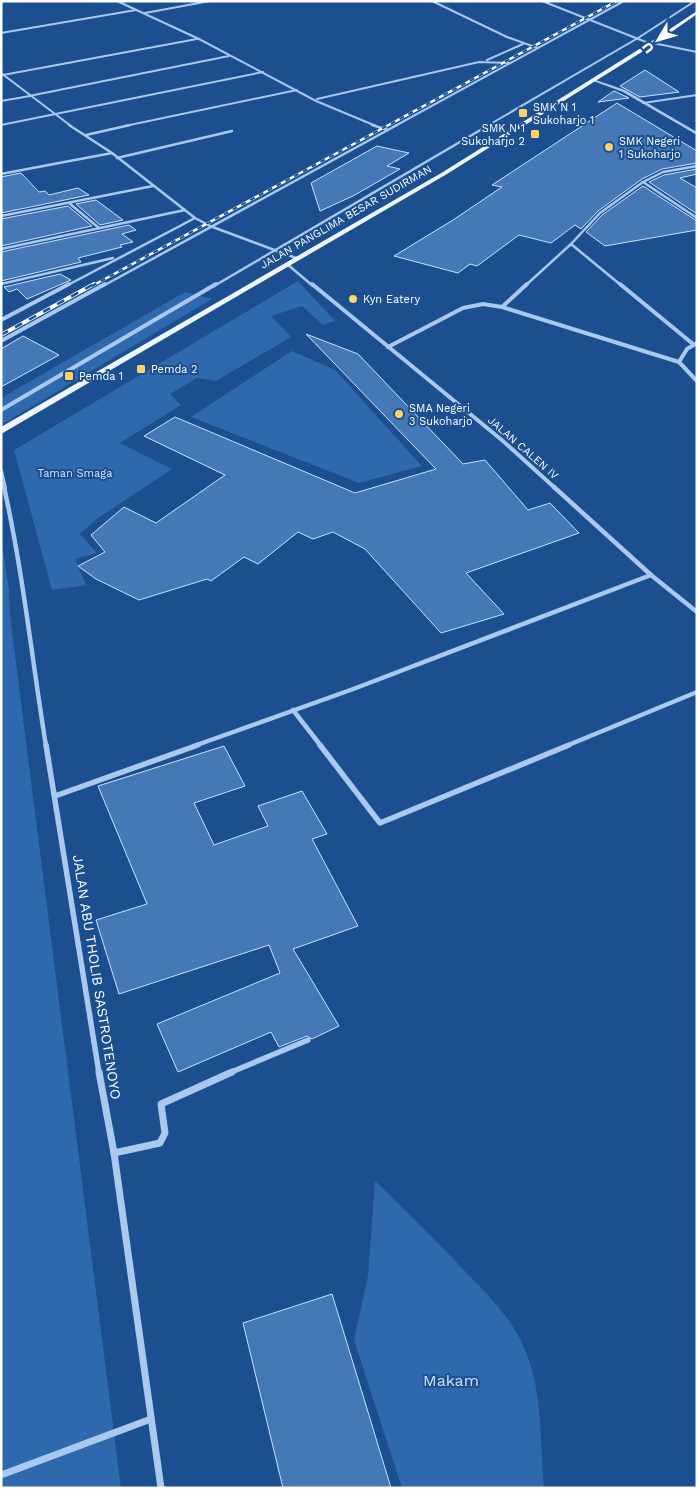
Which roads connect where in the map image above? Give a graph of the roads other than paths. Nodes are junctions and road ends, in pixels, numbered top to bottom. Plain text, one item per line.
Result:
1 (117, 1) edge
2 (210, 1) edge
3 (432, 1) edge
4 (542, 1) edge
5 (624, 1) edge
6 (695, 1) edge
7 (690, 5) junction
8 (697, 6) edge
9 (137, 10) junction
10 (697, 12) edge
11 (145, 13) junction
12 (590, 20) junction
13 (1, 33) edge
14 (638, 38) junction
15 (198, 39) junction
16 (523, 44) junction
17 (652, 44) junction
18 (539, 48) junction
19 (697, 52) edge
20 (230, 55) junction
21 (486, 61) junction
22 (509, 63) junction
23 (263, 72) junction
24 (2, 74) edge
25 (8, 78) junction
26 (1, 79) edge
27 (594, 80) junction
28 (297, 90) junction
29 (697, 95) edge
30 (29, 96) junction
31 (316, 100) junction
32 (1, 101) edge
33 (643, 103) junction
34 (54, 116) junction
35 (1, 125) edge
36 (388, 130) junction
37 (232, 131) dead end
38 (697, 134) edge
39 (86, 135) junction
40 (112, 154) junction
41 (117, 158) junction
42 (697, 166) edge
43 (1, 174) edge
44 (643, 182) junction
45 (153, 186) junction
46 (69, 203) junction
47 (185, 210) junction
48 (1, 216) edge
49 (195, 218) junction
50 (697, 218) edge
51 (210, 226) junction
52 (99, 228) junction
53 (571, 244) junction
54 (1, 248) edge
55 (274, 250) junction
56 (121, 256) junction
57 (296, 258) junction
58 (287, 264) junction
59 (1, 284) edge
60 (502, 307) junction
61 (1, 320) edge
62 (1, 341) edge
63 (695, 344) edge
64 (388, 347) junction
65 (679, 362) junction
66 (697, 381) edge
67 (1, 410) edge
68 (1, 432) edge
69 (1, 472) edge
70 (651, 575) junction
71 (697, 612) edge
72 (697, 692) edge
73 (293, 710) junction
74 (55, 796) junction
75 (308, 1040) dead end
76 (114, 1153) junction
77 (151, 1420) junction
78 (1, 1475) edge
79 (161, 1488) edge

1 - 9 street
2 - 11 street
3 - 16 street
4 - 12 street
5 - 12 street
6 - 7 street
7 - 8 street
7 - 14 street
9 - 11 street
9 - 13 street
10 - 17 main road, JALAN PANGLIMA BESAR SUDIRMAN
11 - 15 street
12 - 14 street
12 - 18 street
14 - 17 street
14 - 55 street
15 - 20 street
15 - 24 street
16 - 18 street
16 - 21 street
17 - 19 street
17 - 27 main road, JALAN PANGLIMA BESAR SUDIRMAN
18 - 22 street
20 - 23 street
20 - 30 street
21 - 22 street
21 - 31 street
22 - 36 street
23 - 28 street
23 - 34 street
24 - 25 street
25 - 26 street
25 - 30 street
27 - 33 street
27 - 57 main road, JALAN PANGLIMA BESAR SUDIRMAN
28 - 31 street
28 - 39 street
29 - 33 street
30 - 32 street
30 - 34 street
31 - 36 street
33 - 38 street
34 - 35 street
34 - 39 street
36 - 51 street
37 - 41 street
39 - 40 street
40 - 41 street
40 - 43 street
41 - 45 street
42 - 44 street
44 - 50 street
44 - 53 street
45 - 46 street
45 - 47 street
46 - 48 street
46 - 52 street
47 - 49 street
47 - 52 street
49 - 51 street
49 - 56 street
51 - 55 street
51 - 62 street
52 - 54 street
53 - 60 street
53 - 63 street
55 - 57 street
55 - 67 street
56 - 59 street
56 - 61 street
57 - 58 main road, JALAN PANGLIMA BESAR SUDIRMAN
58 - 64 street, JALAN CALEN IV
58 - 68 main road, JALAN PANGLIMA BESAR SUDIRMAN
60 - 64 street
60 - 65 street
63 - 65 street
64 - 70 street, JALAN CALEN IV
65 - 66 street
69 - 74 street, JALAN ABU THOLIB SASTROTENOYO
70 - 71 street, JALAN CALEN IV
70 - 73 street
72 - 73 street
73 - 74 street
74 - 76 street, JALAN ABU THOLIB SASTROTENOYO
75 - 76 street
76 - 77 street, JALAN ABU THOLIB SASTROTENOYO
77 - 78 street
77 - 79 street, JALAN ABU THOLIB SASTROTENOYO

